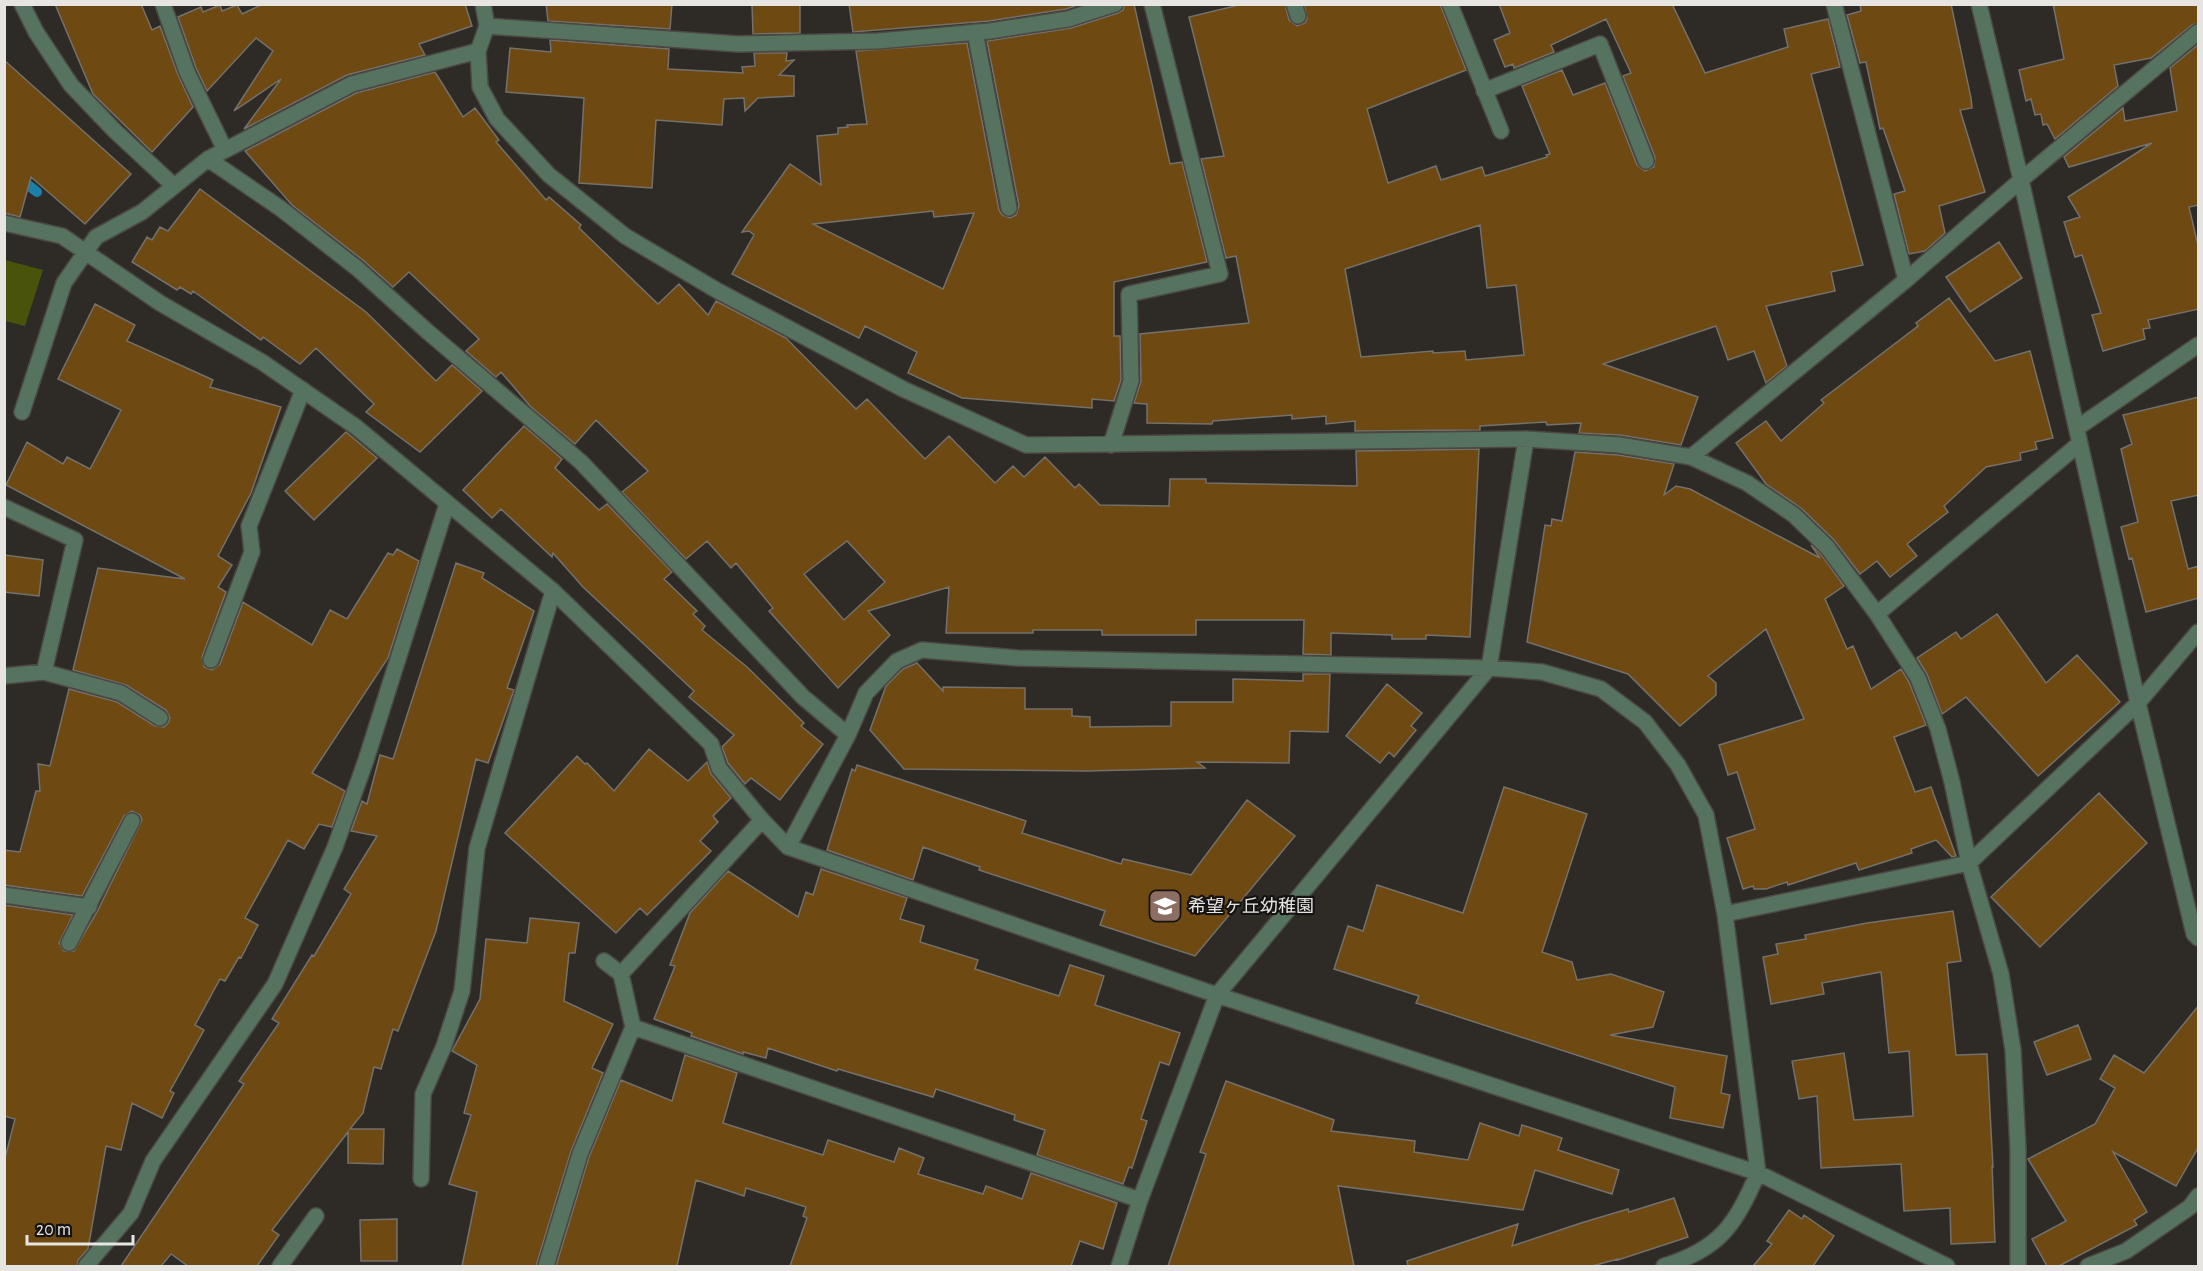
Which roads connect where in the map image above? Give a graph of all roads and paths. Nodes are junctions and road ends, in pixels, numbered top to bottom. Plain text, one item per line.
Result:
1 (22, 4) edge
2 (163, 4) edge
3 (483, 4) edge
4 (1115, 4) edge
5 (1152, 4) edge
6 (1450, 4) edge
7 (1834, 4) edge
8 (1979, 4) edge
9 (487, 27) junction
10 (975, 32) junction
11 (2199, 32) edge
12 (478, 51) junction
13 (1484, 91) junction
14 (1500, 131) dead end
15 (225, 150) junction
16 (208, 159) junction
17 (1646, 161) dead end
18 (2021, 180) junction
19 (173, 185) junction
20 (1009, 208) dead end
21 (4, 223) edge
22 (86, 252) junction
23 (1906, 280) junction
24 (2199, 345) edge
25 (303, 390) junction
26 (22, 412) dead end
27 (2078, 436) junction
28 (1526, 439) junction
29 (1111, 445) junction
30 (1690, 457) junction
31 (447, 504) junction
32 (4, 507) edge
33 (553, 591) junction
34 (1877, 614) junction
35 (2199, 632) edge
36 (211, 660) dead end
37 (1489, 668) junction
38 (44, 672) junction
39 (4, 676) edge
40 (2138, 703) junction
41 (160, 718) dead end
42 (848, 735) junction
43 (762, 820) junction
44 (132, 821) dead end
45 (788, 847) junction
46 (1969, 863) junction
47 (4, 895) edge
48 (89, 907) junction
49 (1725, 914) junction
50 (2199, 938) edge
51 (69, 943) dead end
52 (603, 961) dead end
53 (621, 974) junction
54 (1217, 995) junction
55 (633, 1027) junction
56 (1758, 1173) junction
57 (421, 1179) dead end
58 (2199, 1196) edge
59 (1140, 1200) junction
60 (316, 1216) dead end
61 (86, 1266) edge
62 (280, 1266) edge
63 (546, 1266) edge
64 (1119, 1266) edge
65 (1664, 1266) edge
66 (1947, 1266) edge
67 (2018, 1266) edge
68 (2088, 1266) edge

1 - 19 street
2 - 15 street
3 - 9 street
4 - 10 street
5 - 29 street
6 - 13 street
7 - 23 street
8 - 18 street
9 - 10 street
9 - 12 street
10 - 20 street
11 - 18 street
12 - 15 street
12 - 29 street
13 - 14 street
13 - 17 street
15 - 16 street
16 - 19 street
16 - 42 street
18 - 23 street
18 - 27 street
19 - 22 street
21 - 22 street
22 - 25 street
22 - 26 street
23 - 30 street
24 - 27 street
25 - 31 street
25 - 36 street
27 - 34 street
27 - 40 street
28 - 29 street
28 - 30 street
28 - 37 street
30 - 34 street
31 - 33 street
31 - 61 street
32 - 38 street
33 - 43 street
33 - 57 street
34 - 46 street
35 - 40 street
37 - 42 street
37 - 49 street
37 - 54 street
38 - 39 street
38 - 41 street
40 - 46 street
40 - 50 street
42 - 45 street
43 - 45 street
43 - 53 street
44 - 48 street
45 - 54 street
46 - 49 street
46 - 67 street
47 - 48 street
48 - 51 street
49 - 56 street
52 - 53 street
53 - 55 street
54 - 56 street
54 - 59 street
55 - 59 street
55 - 63 street
56 - 65 street
56 - 66 street
58 - 68 street
59 - 64 street
60 - 62 street

